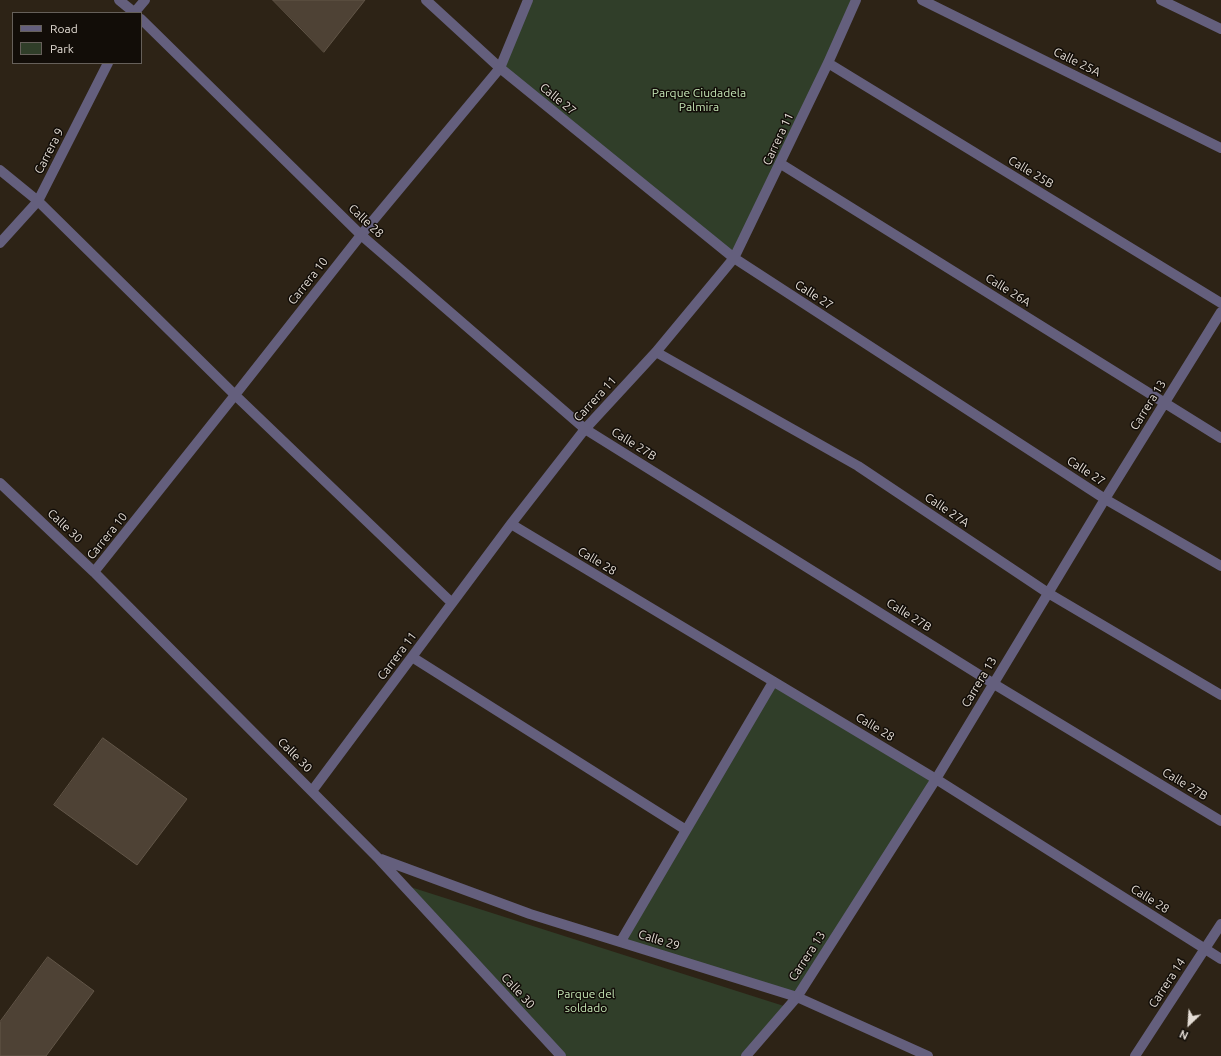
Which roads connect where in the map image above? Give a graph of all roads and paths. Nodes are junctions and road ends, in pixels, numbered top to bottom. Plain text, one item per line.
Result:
1 (119, 0) edge
2 (145, 0) edge
3 (426, 0) edge
4 (528, 0) edge
5 (856, 0) edge
6 (922, 0) edge
7 (1161, 0) edge
8 (134, 12) edge
9 (137, 12) edge
10 (142, 20) edge
11 (1221, 29) edge
12 (828, 63) junction
13 (107, 64) edge
14 (500, 68) junction
15 (1221, 148) edge
16 (781, 164) junction
17 (0, 170) edge
18 (38, 201) junction
19 (361, 235) junction
20 (0, 242) edge
21 (734, 258) junction
22 (1221, 303) edge
23 (1221, 312) edge
24 (656, 352) junction
25 (236, 395) junction
26 (1165, 403) junction
27 (585, 429) junction
28 (1221, 438) edge
29 (0, 483) edge
30 (1105, 499) junction
31 (511, 524) junction
32 (1221, 566) edge
33 (94, 572) junction
34 (1048, 593) junction
35 (452, 603) junction
36 (412, 657) junction
37 (774, 682) junction
38 (994, 684) junction
39 (1221, 695) edge
40 (936, 779) junction
41 (312, 791) junction
42 (1221, 821) edge
43 (686, 830) junction
44 (379, 859) junction
45 (1221, 924) edge
46 (621, 941) junction
47 (1204, 949) junction
48 (1221, 959) edge
49 (797, 997) junction
50 (561, 1056) edge
51 (746, 1056) edge
52 (928, 1056) edge
53 (1135, 1056) edge

1 - 8 street, Calle 28
2 - 9 street
3 - 14 street, Calle 27
4 - 14 street, Carrera 10
5 - 12 street, Carrera 11
6 - 15 street, Calle 25A
7 - 11 street
10 - 19 street, Calle 28
12 - 16 street, Carrera 11
12 - 22 street, Calle 25B
13 - 18 street, Carrera 9
14 - 19 street, Carrera 10
14 - 21 street, Calle 27
16 - 21 street, Carrera 11
16 - 26 street, Calle 26A
17 - 18 street
18 - 20 street, Carrera 9
18 - 25 street
19 - 25 street, Carrera 10
19 - 27 street, Calle 28
21 - 24 street, Carrera 11
21 - 30 street, Calle 27
23 - 26 street, Carrera 13
24 - 27 street, Carrera 11
24 - 34 street, Calle 27A
25 - 33 street, Carrera 10
25 - 35 street
26 - 28 street, Calle 26A
26 - 30 street, Carrera 13
27 - 31 street, Carrera 11
27 - 38 street, Calle 27B
29 - 33 street, Calle 30
30 - 32 street, Calle 27
30 - 34 street, Carrera 13
31 - 35 street, Carrera 11
31 - 37 street, Calle 28
33 - 41 street, Calle 30
34 - 38 street, Carrera 13
34 - 39 street, Calle 27A
35 - 36 street, Carrera 11
36 - 41 street, Carrera 11
36 - 43 street
37 - 40 street, Calle 28
37 - 43 street
38 - 40 street, Carrera 13
38 - 42 street, Calle 27B
40 - 47 street, Calle 28
40 - 49 street, Carrera 13
41 - 44 street, Calle 30
43 - 46 street
44 - 46 street, Calle 29
44 - 50 street, Calle 30
45 - 47 street, Carrera 14
46 - 49 street, Calle 29
47 - 48 street, Calle 28
47 - 53 street, Carrera 14
49 - 51 street, Carrera 13
49 - 52 street, Calle 29

